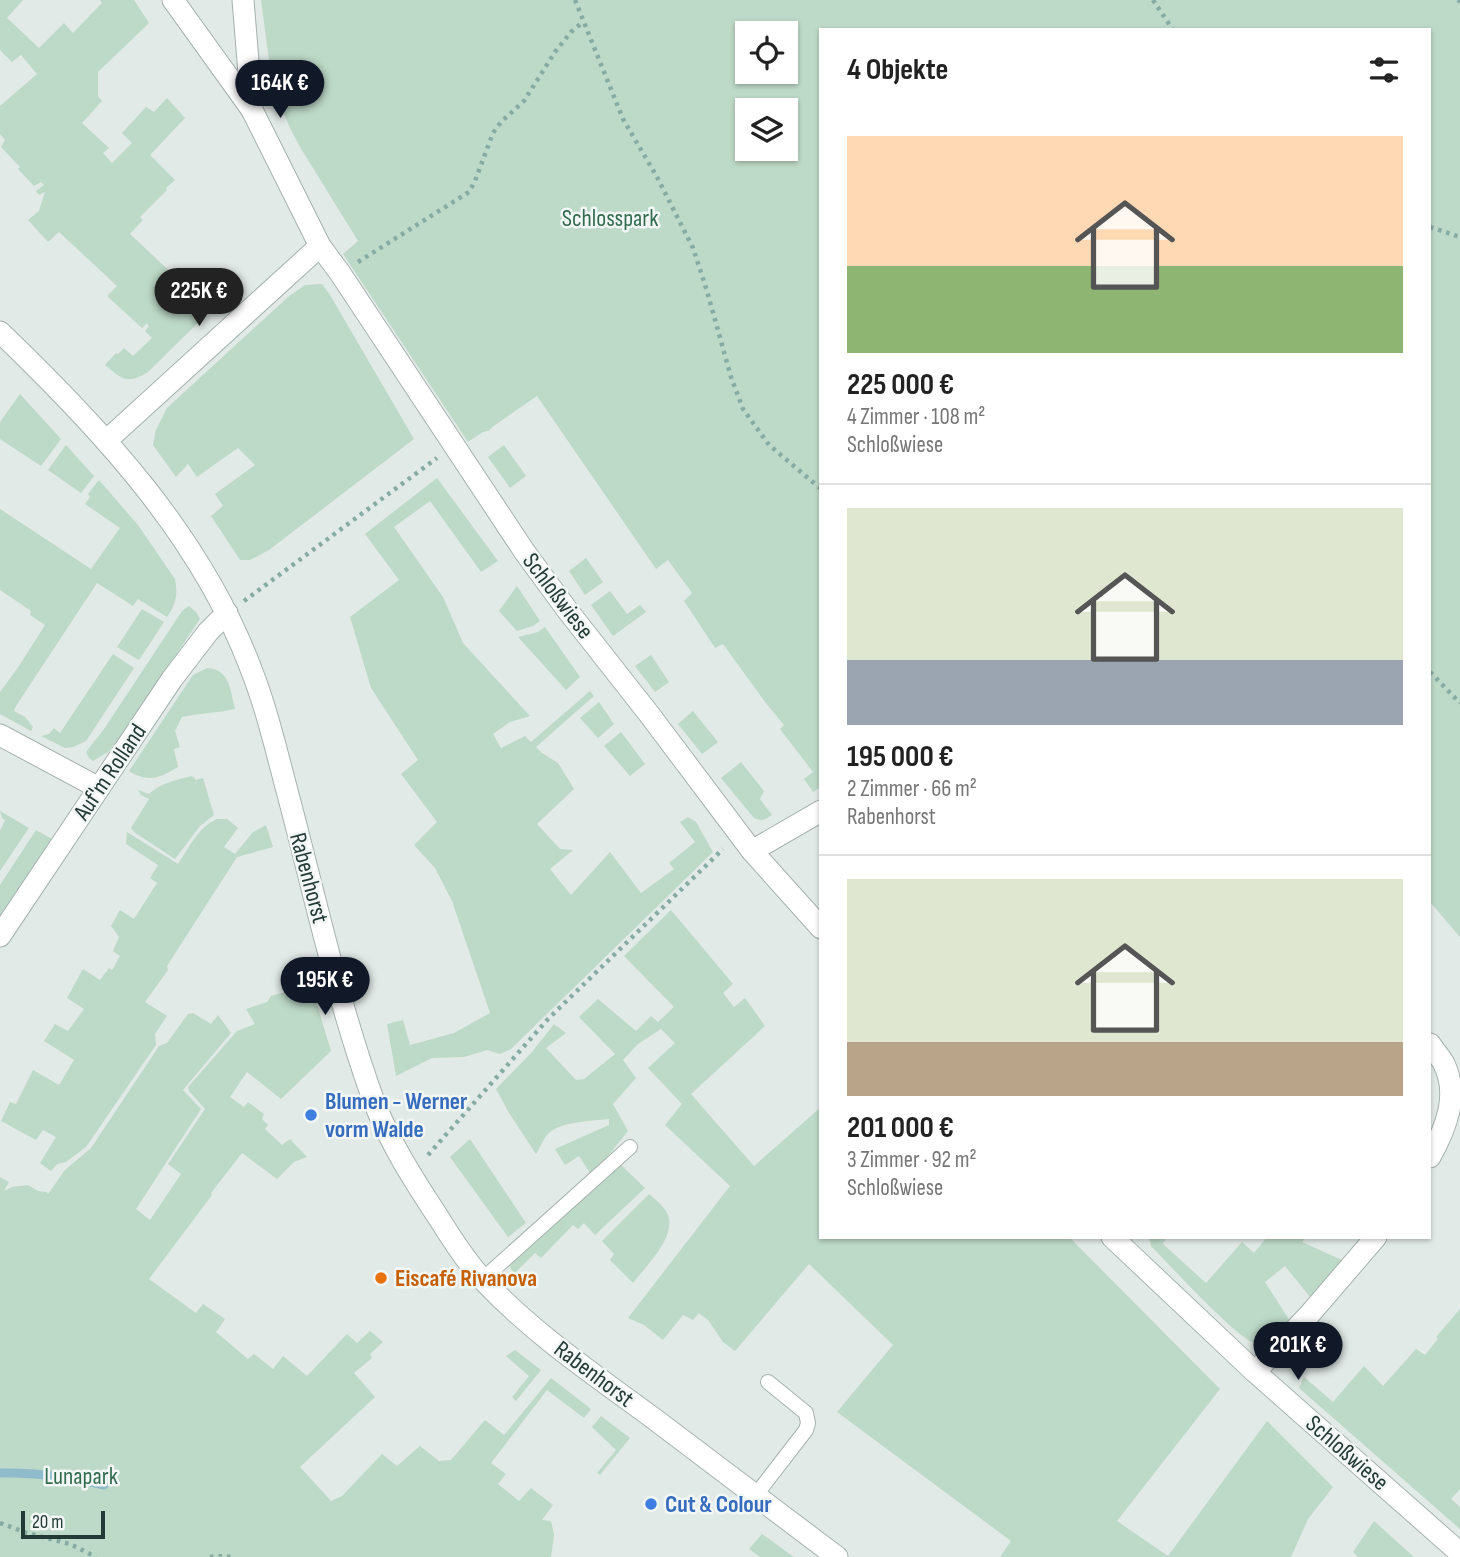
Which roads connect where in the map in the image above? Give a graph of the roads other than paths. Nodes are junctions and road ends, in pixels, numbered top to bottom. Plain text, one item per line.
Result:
1 (173, 0) edge
2 (243, 0) edge
3 (252, 110) junction
4 (320, 246) junction
5 (0, 332) edge
6 (106, 441) junction
7 (227, 613) junction
8 (0, 735) edge
9 (99, 788) junction
10 (819, 812) edge
11 (746, 842) junction
12 (819, 927) edge
13 (0, 936) edge
14 (1431, 1045) edge
15 (1455, 1112) edge
16 (630, 1147) dead end
17 (1431, 1155) edge
18 (1114, 1239) edge
19 (1374, 1239) edge
20 (483, 1279) junction
21 (1255, 1372) junction
22 (768, 1382) dead end
23 (755, 1496) junction
24 (1460, 1553) edge
25 (837, 1557) edge

1 - 3 street, Schloßwiese
2 - 3 street
3 - 4 street, Schloßwiese
4 - 6 street
4 - 11 street, Schloßwiese
5 - 6 street, Rabenhorst
6 - 7 street, Rabenhorst
7 - 9 street, Auf'm Rolland
7 - 20 street, Rabenhorst
8 - 9 street
9 - 13 street, Auf'm Rolland
10 - 11 street
11 - 12 street, Schloßwiese
14 - 15 street
15 - 17 street
16 - 20 lane
18 - 21 street, Schloßwiese
19 - 21 street
20 - 23 street, Rabenhorst
21 - 24 street, Schloßwiese
22 - 23 lane
23 - 25 street, Rabenhorst

